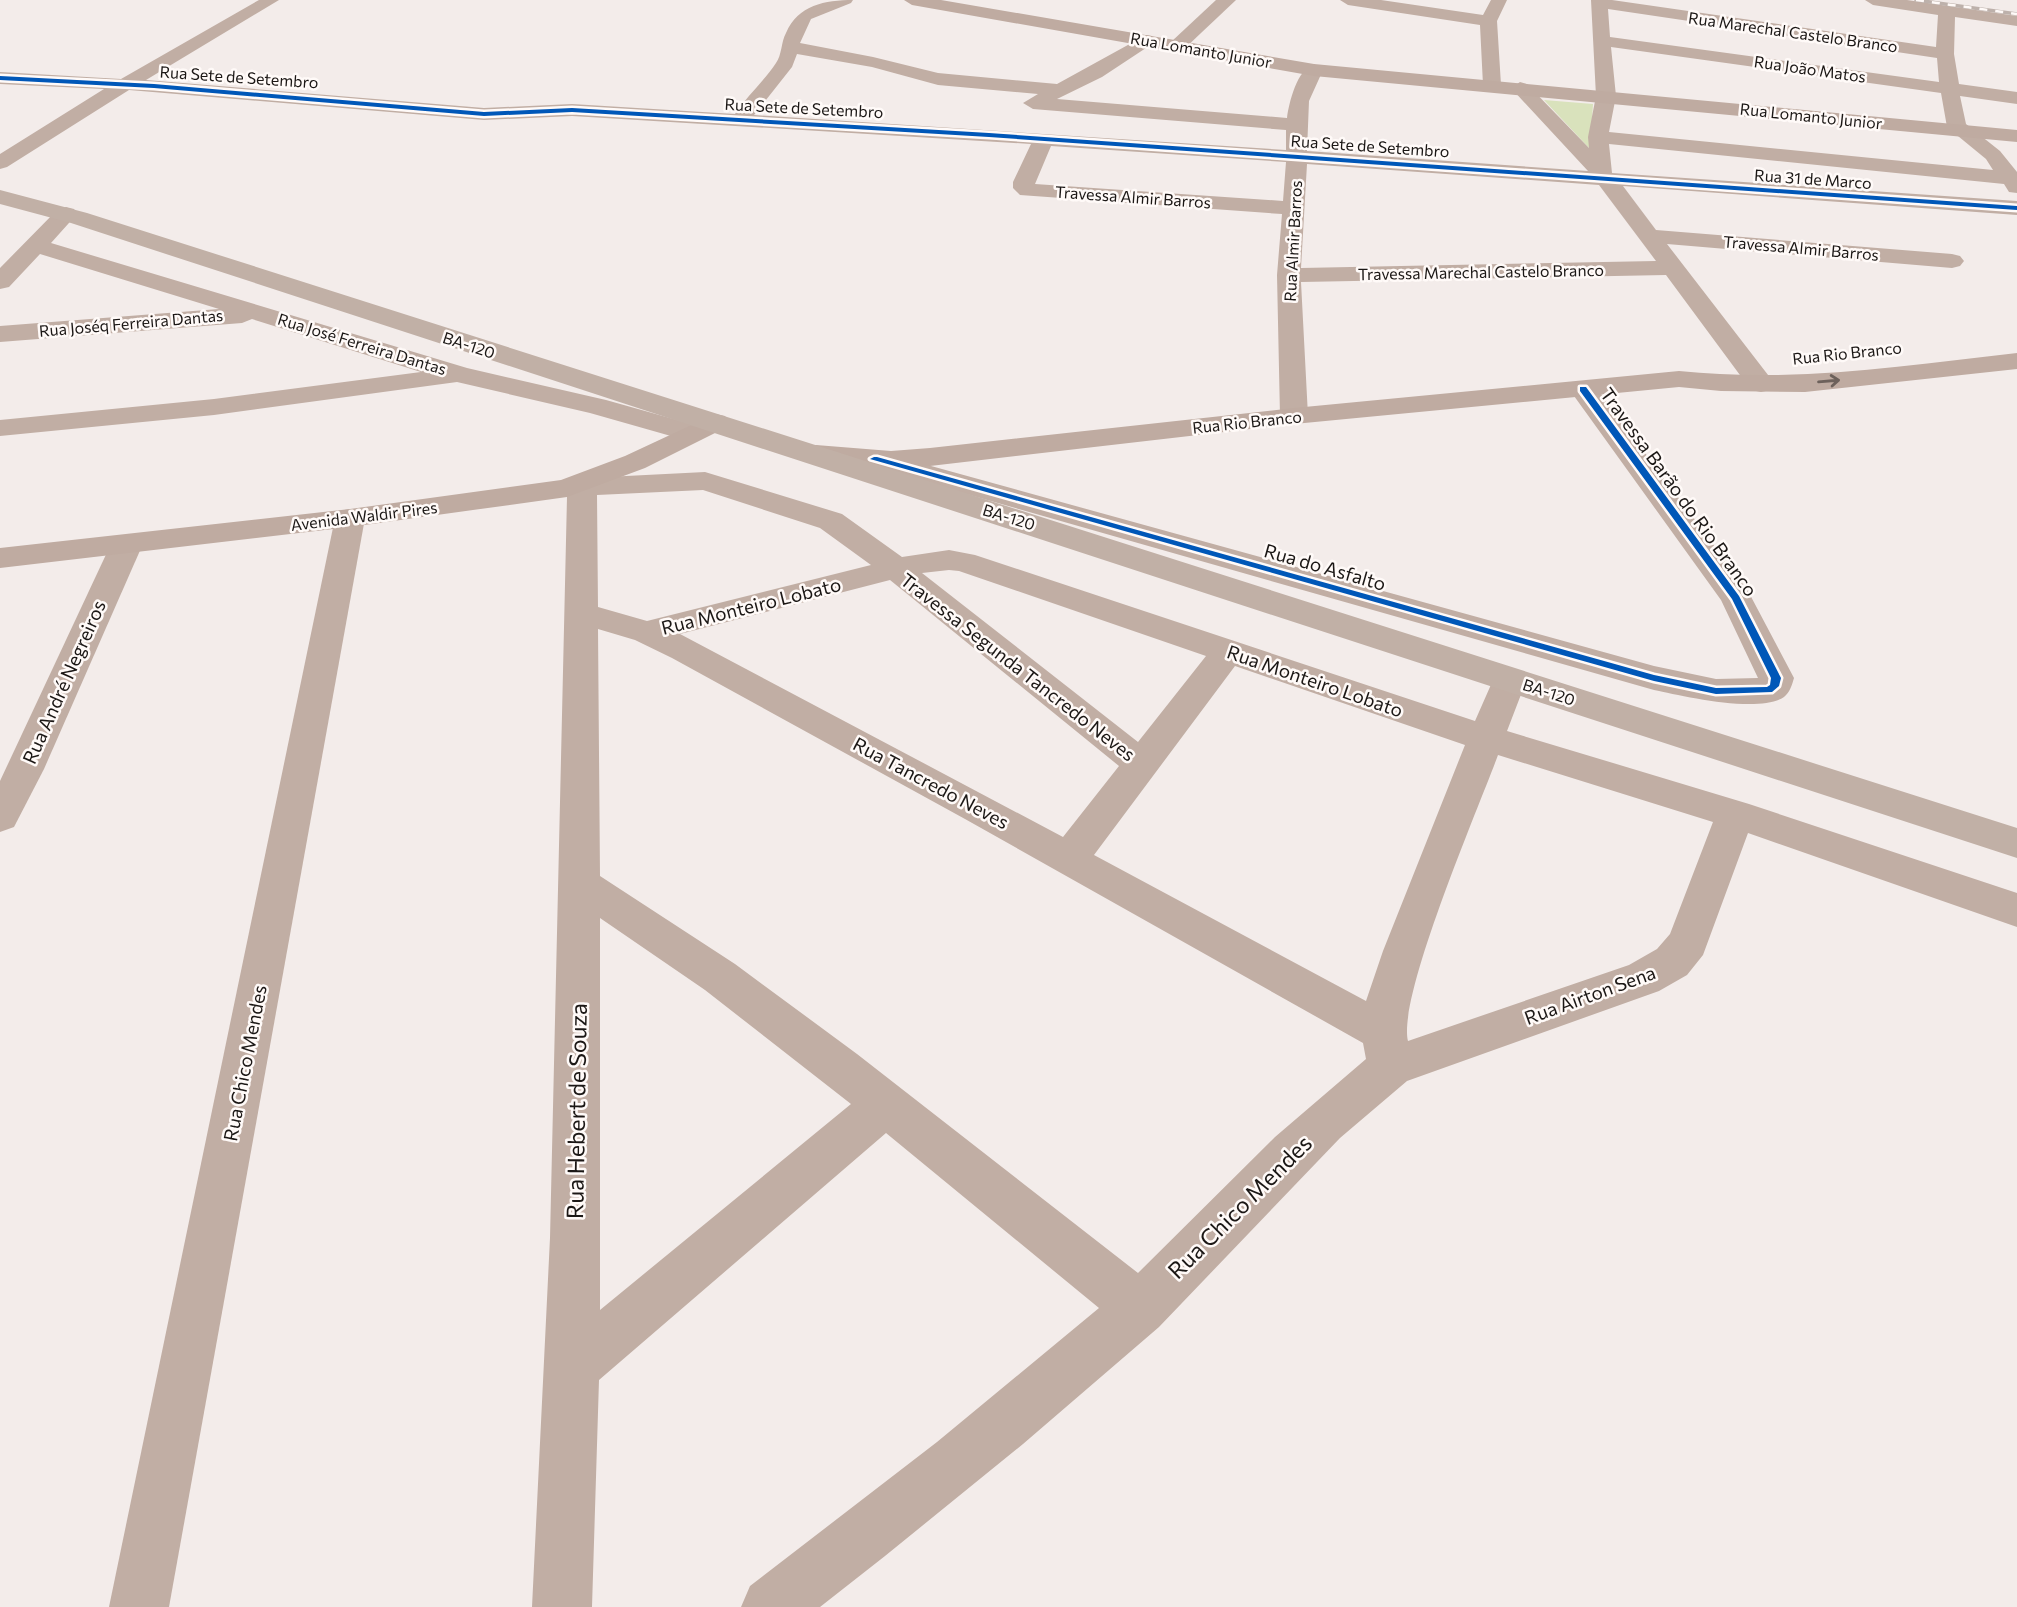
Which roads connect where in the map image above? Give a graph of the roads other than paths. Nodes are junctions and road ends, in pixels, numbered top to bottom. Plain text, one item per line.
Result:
1 (271, 0) edge
2 (845, 0) edge
3 (912, 0) edge
4 (1228, 0) edge
5 (1348, 0) edge
6 (1499, 0) edge
7 (1873, 0) edge
8 (1599, 2) edge
9 (1947, 10) junction
10 (1488, 21) junction
11 (2017, 21) edge
12 (1146, 40) junction
13 (1603, 41) junction
14 (1177, 46) junction
15 (791, 47) junction
16 (1945, 54) junction
17 (1314, 69) junction
18 (0, 78) edge
19 (124, 85) junction
20 (1492, 85) junction
21 (1520, 88) junction
22 (1949, 88) junction
23 (1058, 90) junction
24 (1606, 96) junction
25 (2017, 98) edge
26 (1033, 103) junction
27 (741, 119) junction
28 (1296, 125) junction
29 (1963, 131) junction
30 (989, 135) junction
31 (1598, 136) junction
32 (2017, 136) edge
33 (1043, 141) junction
34 (1297, 157) junction
35 (3, 159) edge
36 (1604, 176) junction
37 (2013, 183) edge
38 (0, 197) edge
39 (1294, 208) junction
40 (2017, 208) edge
41 (66, 214) junction
42 (1650, 236) junction
43 (35, 245) junction
44 (1952, 261) dead end
45 (1674, 268) junction
46 (4, 272) edge
47 (1289, 275) junction
48 (261, 313) junction
49 (0, 334) edge
50 (1789, 359) dead end
51 (2017, 360) edge
52 (1754, 374) junction
53 (460, 375) junction
54 (1583, 389) junction
55 (1294, 416) junction
56 (0, 428) edge
57 (704, 428) junction
58 (816, 454) junction
59 (874, 459) junction
60 (575, 488) junction
61 (350, 518) junction
62 (126, 546) junction
63 (1, 560) edge
64 (895, 569) junction
65 (582, 614) junction
66 (647, 632) junction
67 (1227, 652) junction
68 (1509, 680) junction
69 (1769, 690) joint
70 (1486, 738) junction
71 (1142, 765) junction
72 (1735, 814) junction
73 (0, 817) edge
74 (2017, 843) edge
75 (1069, 858) junction
76 (581, 884) junction
77 (2017, 910) edge
78 (1387, 1049) junction
79 (887, 1104) junction
80 (1140, 1308) junction
81 (571, 1369) junction
82 (139, 1607) edge
83 (562, 1607) edge
84 (771, 1607) edge

1 - 19 street
2 - 15 street
3 - 12 street, Rua Lomanto Junior
4 - 14 street
5 - 10 street
6 - 10 street
7 - 9 street
8 - 13 street, Rua Marechal Castelo Branco
8 - 16 street, Rua Marechal Castelo Branco
9 - 11 street
9 - 16 street
10 - 20 street
12 - 14 street, Rua Lomanto Junior
12 - 23 street
13 - 22 street, Rua João Matos
13 - 24 street, Rua Marechal Castelo Branco
14 - 17 street, Rua Lomanto Junior
15 - 23 street
15 - 27 street
16 - 22 street
17 - 20 street, Rua Lomanto Junior
17 - 28 street, Rua Almir Barros
18 - 19 street, Rua Sete de Setembro
19 - 27 street, Rua Sete de Setembro
19 - 35 street
20 - 21 street, Rua Lomanto Junior
21 - 24 street, Rua Lomanto Junior
21 - 36 street
22 - 25 street, Rua João Matos
22 - 29 street
23 - 26 street
24 - 29 street, Rua Lomanto Junior
24 - 31 street, Rua Marechal Castelo Branco
26 - 28 street
26 - 30 street
27 - 30 street, Rua Sete de Setembro
28 - 34 street, Rua Almir Barros
29 - 32 street, Rua Lomanto Junior
29 - 37 street
30 - 33 street, Rua Sete de Setembro
31 - 36 street, Rua Marechal Castelo Branco
31 - 37 street
33 - 34 street, Rua Sete de Setembro
33 - 39 street, Travessa Almir Barros
34 - 36 street, Rua Sete de Setembro
34 - 39 street, Rua Almir Barros
36 - 40 street, Rua 31 de Marco
36 - 42 street
38 - 41 main road, BA-120 / BA-120
39 - 47 street, Rua Almir Barros
41 - 43 street
41 - 57 main road, BA-120 / BA-120
42 - 44 street, Travessa Almir Barros
42 - 45 street
43 - 46 street
43 - 48 street, Rua José Ferreira Dantas
45 - 47 street, Travessa Marechal Castelo Branco
45 - 52 street
47 - 55 street, Rua Almir Barros
48 - 49 street, Rua Joséq Ferreira Dantas
48 - 53 street, Rua José Ferreira Dantas
50 - 52 street, Rua Rio Branco
52 -> 51 street, Rua Rio Branco
52 - 54 street, Rua Rio Branco
53 - 56 street
53 - 57 street, Rua José Ferreira Dantas
54 - 55 street, Rua Rio Branco
54 - 69 street, Travessa Barão do Rio Branco
55 - 59 street, Rua Rio Branco
57 - 58 main road, BA-120 / BA-120
57 - 60 street, Avenida Waldir Pires
58 - 59 street, Rua Rio Branco
58 - 68 main road, BA-120 / BA-120
59 - 69 street, Rua do Asfalto
60 - 61 street, Avenida Waldir Pires
60 - 64 street
60 - 65 street
61 - 62 street, Avenida Waldir Pires
61 - 82 street, Rua Chico Mendes
62 - 63 street, Avenida Waldir Pires
62 - 73 street, Rua André Negreiros
64 - 66 street, Rua Monteiro Lobato
64 - 67 street, Rua Monteiro Lobato
64 - 71 street, Travessa Segunda Tancredo Neves
65 - 66 street, Rua Tancredo Neves
65 - 76 street, Rua Hebert de Souza
66 - 75 street, Rua Tancredo Neves
67 - 70 street, Rua Monteiro Lobato
67 - 71 street, Travessa Segunda Tancredo Neves
68 - 70 street
68 - 74 main road, BA-120 / BA-120
70 - 72 street, Rua Monteiro Lobato
70 - 78 street
71 - 75 street, Travessa Segunda Tancredo Neves
72 - 77 street
72 - 78 street, Rua Airton Sena
75 - 78 street, Rua Tancredo Neves
76 - 79 street
76 - 81 street, Rua Hebert de Souza
78 - 80 street, Rua Chico Mendes
79 - 80 street
79 - 81 street
80 - 84 street, Rua Chico Mendes
81 - 83 street, Rua Hebert de Souza

